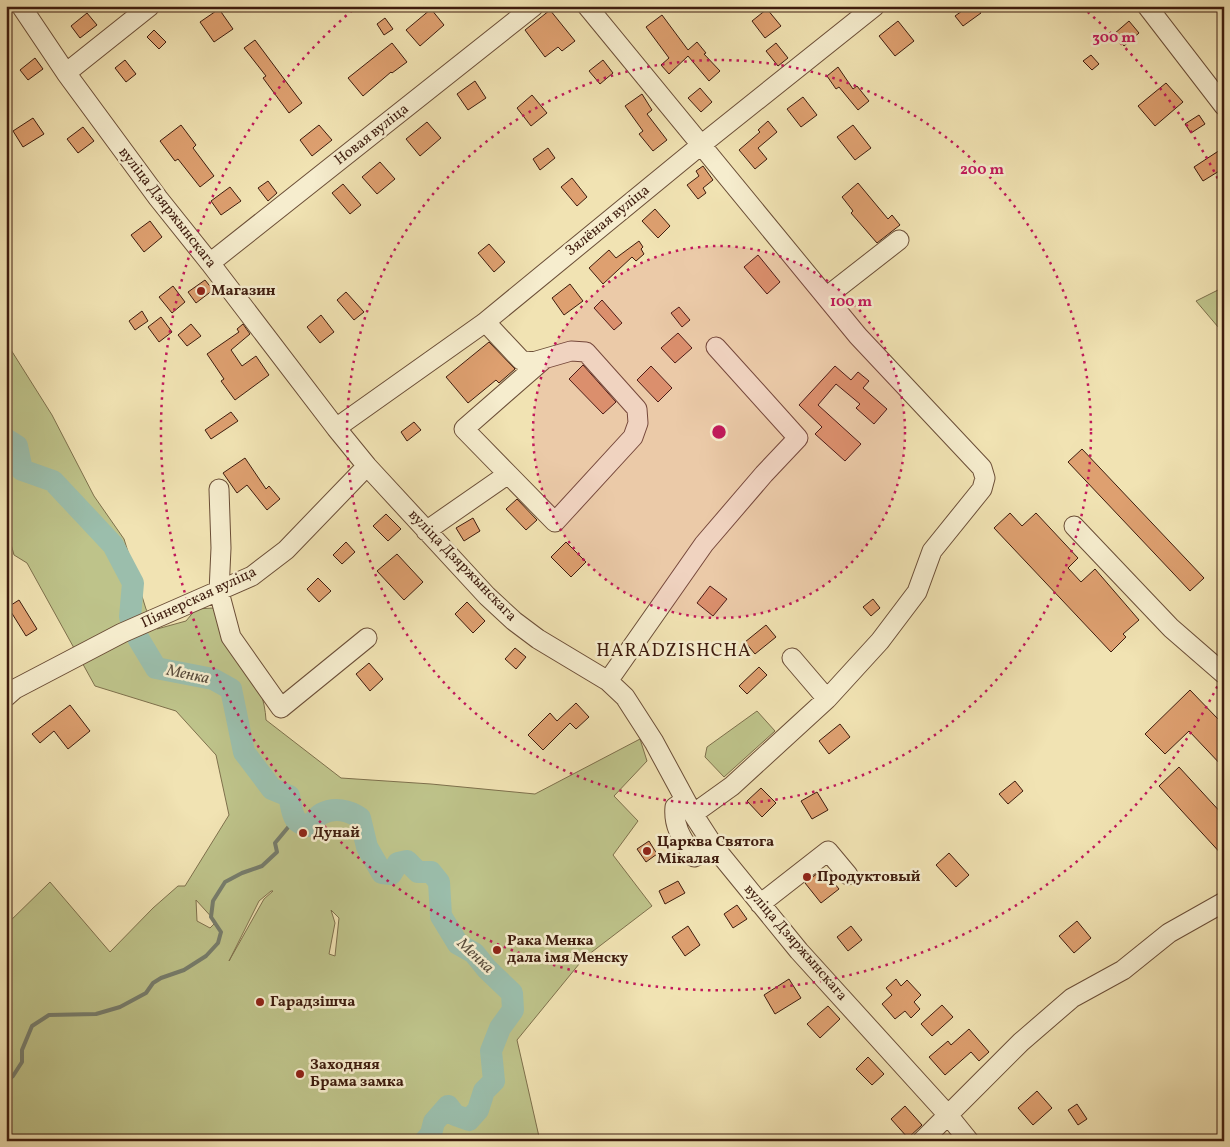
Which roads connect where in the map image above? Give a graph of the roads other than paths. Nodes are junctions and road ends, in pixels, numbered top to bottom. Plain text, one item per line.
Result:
1 (21, 6) edge
2 (150, 6) edge
3 (534, 6) edge
4 (588, 6) edge
5 (874, 6) edge
6 (1147, 6) edge
7 (66, 73) junction
8 (1224, 106) edge
9 (701, 145) junction
10 (899, 240) dead end
11 (210, 263) junction
12 (826, 297) junction
13 (484, 323) junction
14 (716, 347) dead end
15 (545, 358) junction
16 (336, 428) junction
17 (367, 466) junction
18 (508, 474) junction
19 (219, 489) dead end
20 (1074, 526) dead end
21 (426, 531) junction
22 (219, 592) junction
23 (367, 638) dead end
24 (792, 658) dead end
25 (1224, 674) edge
26 (608, 681) junction
27 (6, 696) edge
28 (827, 699) junction
29 (689, 807) junction
30 (848, 875) dead end
31 (1224, 902) edge
32 (760, 904) junction
33 (948, 1115) junction
34 (922, 1141) edge
35 (969, 1141) edge

1 - 7 street, вуліца Дзяржынскага
2 - 7 street
3 - 11 street, Новая вуліца
4 - 9 street
5 - 9 street, Зялёная вуліца
6 - 8 street
7 - 11 street, вуліца Дзяржынскага
9 - 12 street
9 - 13 street, Зялёная вуліца
10 - 12 street
11 - 16 street, вуліца Дзяржынскага
12 - 28 street
13 - 15 street
13 - 16 street, Зялёная вуліца
14 - 26 street
15 - 18 street
15 - 18 street
16 - 17 street, вуліца Дзяржынскага
17 - 21 street, вуліца Дзяржынскага
17 - 22 street, Піянерская вуліца
18 - 21 street
19 - 22 street
20 - 25 street
21 - 26 street, вуліца Дзяржынскага
22 - 23 street
22 - 27 street, Піянерская вуліца
24 - 28 street
26 - 29 street, вуліца Дзяржынскага
28 - 29 street
29 - 32 street, вуліца Дзяржынскага
30 - 32 street
31 - 33 street
32 - 33 street, вуліца Дзяржынскага
33 - 34 street
33 - 35 street, вуліца Дзяржынскага

